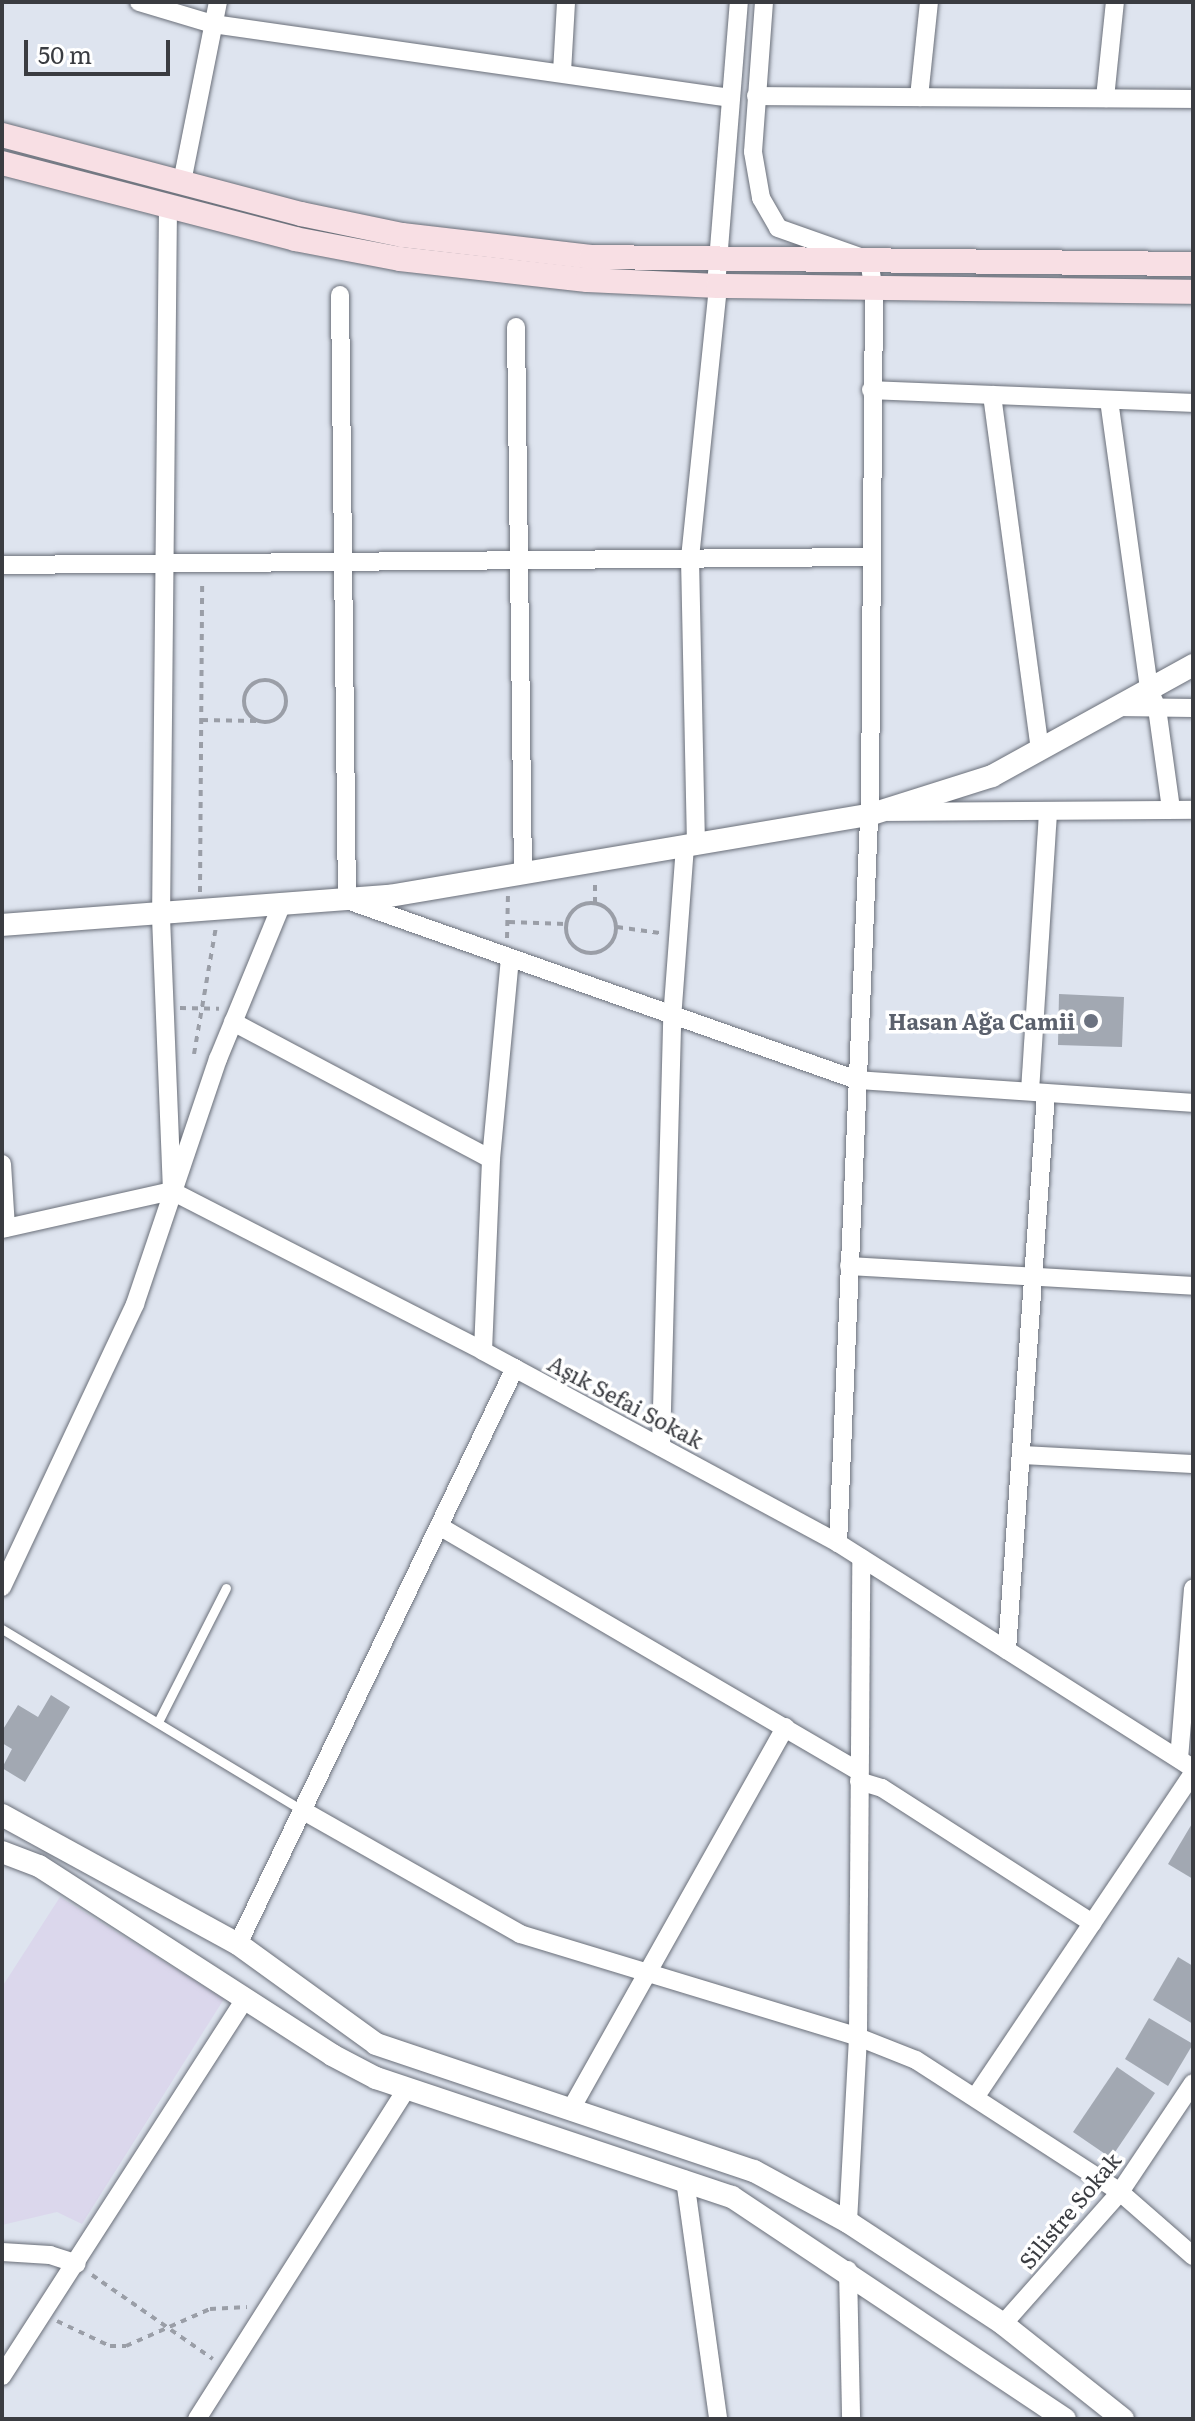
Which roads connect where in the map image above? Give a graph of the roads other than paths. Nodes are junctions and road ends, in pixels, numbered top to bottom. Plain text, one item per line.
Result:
1 (139, 2) edge
2 (218, 2) edge
3 (566, 2) edge
4 (739, 2) edge
5 (764, 2) edge
6 (929, 2) edge
7 (1115, 2) edge
8 (213, 24) junction
9 (562, 72) junction
10 (756, 96) junction
11 (919, 97) junction
12 (731, 98) junction
13 (1105, 98) junction
14 (1193, 99) edge
15 (2, 135) edge
16 (2, 163) edge
17 (182, 182) junction
18 (168, 206) junction
19 (717, 260) junction
20 (869, 260) junction
21 (1193, 264) edge
22 (717, 286) junction
23 (874, 290) junction
24 (1193, 292) edge
25 (340, 295) dead end
26 (516, 327) dead end
27 (871, 390) junction
28 (992, 395) junction
29 (1109, 400) junction
30 (1193, 403) edge
31 (871, 557) junction
32 (690, 558) junction
33 (517, 560) junction
34 (345, 561) junction
35 (165, 563) junction
36 (2, 565) edge
37 (1193, 665) edge
38 (1153, 699) junction
39 (1193, 708) edge
40 (1040, 750) junction
41 (1171, 809) junction
42 (1193, 810) edge
43 (1048, 813) junction
44 (875, 814) junction
45 (690, 846) junction
46 (516, 875) junction
47 (347, 900) junction
48 (281, 906) junction
49 (161, 917) junction
50 (2, 925) edge
51 (508, 958) junction
52 (672, 1019) junction
53 (233, 1022) junction
54 (857, 1080) junction
55 (1038, 1092) junction
56 (1193, 1103) edge
57 (491, 1159) junction
58 (2, 1164) edge
59 (172, 1191) junction
60 (4, 1228) edge
61 (849, 1266) junction
62 (1032, 1274) junction
63 (1193, 1286) edge
64 (483, 1351) junction
65 (515, 1368) junction
66 (661, 1447) junction
67 (1022, 1455) junction
68 (1193, 1464) edge
69 (439, 1526) junction
70 (838, 1543) junction
71 (861, 1558) junction
72 (2, 1587) edge
73 (226, 1588) dead end
74 (1193, 1589) edge
75 (2, 1629) edge
76 (1007, 1650) junction
77 (159, 1720) junction
78 (785, 1727) junction
79 (1188, 1767) edge
80 (859, 1776) junction
81 (302, 1810) junction
82 (2, 1815) edge
83 (2, 1852) edge
84 (1092, 1923) junction
85 (238, 1944) junction
86 (645, 1972) junction
87 (245, 1999) junction
88 (858, 2037) junction
89 (1193, 2083) edge
90 (406, 2090) junction
91 (976, 2096) junction
92 (571, 2109) junction
93 (685, 2180) junction
94 (1120, 2192) junction
95 (848, 2222) junction
96 (2, 2252) edge
97 (1193, 2256) edge
98 (77, 2264) junction
99 (848, 2270) junction
100 (1003, 2324) junction
101 (2, 2376) edge
102 (1037, 2409) edge
103 (197, 2419) edge
104 (718, 2419) edge
105 (851, 2419) edge
106 (1065, 2419) edge
107 (1123, 2419) edge

1 - 8 street
2 - 8 street
3 - 9 street
4 - 12 street
5 - 10 street
6 - 11 street
7 - 13 street
8 - 9 street
8 - 17 street
9 - 12 street
10 - 11 street
10 - 20 street
11 - 13 street
12 - 19 street
13 - 14 street
15 - 17 main road
16 - 18 main road
17 - 19 main road
18 - 22 main road
18 - 35 street
19 - 20 main road
19 - 22 street
20 - 21 main road
20 - 23 street
22 - 23 main road
22 - 32 street
23 - 24 main road
23 - 27 street
25 - 34 street
26 - 33 street
27 - 28 street
27 - 31 street
28 - 29 street
28 - 40 street
29 - 30 street
29 - 38 street
31 - 32 street
31 - 44 street
32 - 33 street
32 - 45 street
33 - 34 street
33 - 46 street
34 - 35 street
34 - 47 street
35 - 36 street
35 - 49 street
37 - 38 street
38 - 39 street
38 - 40 street
38 - 41 street
40 - 44 street
41 - 42 street
41 - 43 street
43 - 44 street
43 - 55 street
44 - 45 street
44 - 54 street
45 - 46 street
45 - 52 street
46 - 47 street
47 - 48 street
47 - 51 street
48 - 49 street
48 - 53 street
49 - 50 street
49 - 59 street
51 - 52 street
51 - 57 street
52 - 54 street
52 - 66 street
53 - 57 street
53 - 59 street
54 - 55 street
54 - 61 street
55 - 56 street
55 - 62 street
57 - 64 street
58 - 60 street
59 - 60 street
59 - 64 street, Aşık Sefai Sokak
59 - 72 street
61 - 62 street
61 - 70 street
62 - 63 street
62 - 67 street
64 - 65 street, Aşık Sefai Sokak
65 - 66 street, Aşık Sefai Sokak
65 - 69 street
66 - 70 street, Aşık Sefai Sokak
67 - 68 street
67 - 76 street
69 - 78 street
69 - 81 street
70 - 71 street, Aşık Sefai Sokak
71 - 76 street, Aşık Sefai Sokak
71 - 80 street
73 - 77 lane
74 - 79 street
75 - 77 lane
76 - 79 street, Aşık Sefai Sokak
77 - 81 lane
78 - 80 street
78 - 86 street
79 - 84 street
80 - 84 street
80 - 88 street
81 - 85 street
81 - 86 street
82 - 85 street
83 - 87 street
84 - 91 street
85 - 92 street
86 - 88 street
86 - 92 street
87 - 90 street
87 - 98 street
88 - 91 street
88 - 95 street
89 - 94 street, Silistre Sokak
90 - 93 street
90 - 103 street
91 - 94 street
92 - 95 street
93 - 99 street
93 - 104 street
94 - 97 street
94 - 100 street, Silistre Sokak
95 - 100 street
96 - 98 street
98 - 101 street
99 - 102 street
99 - 105 street
100 - 107 street
102 - 106 street

